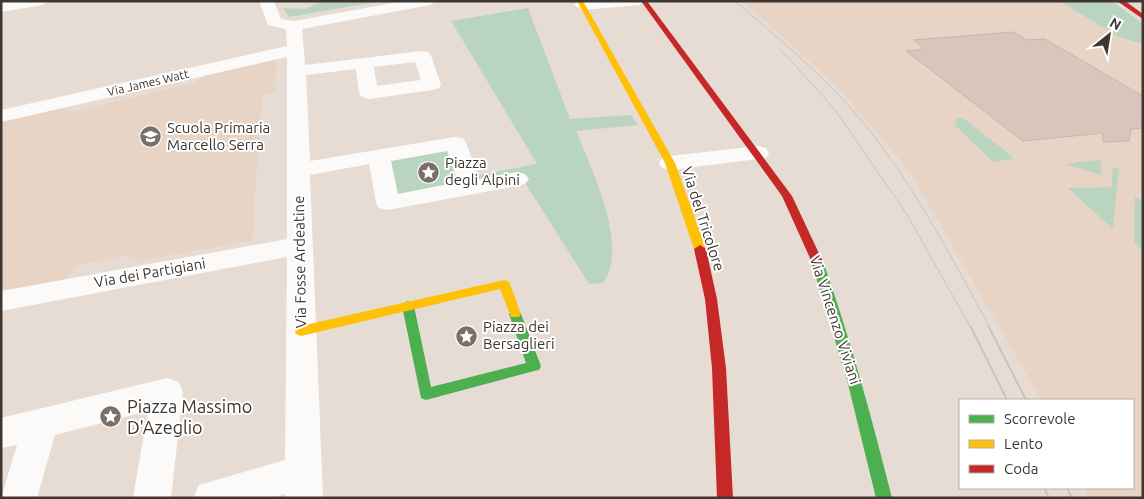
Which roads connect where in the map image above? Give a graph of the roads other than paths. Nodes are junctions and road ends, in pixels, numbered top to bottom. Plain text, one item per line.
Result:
1 (42, 1) edge
2 (266, 1) edge
3 (430, 1) edge
4 (639, 1) edge
5 (644, 1) edge
6 (1120, 1) edge
7 (1132, 1) edge
8 (581, 3) edge
9 (1, 8) edge
10 (1143, 8) edge
11 (1143, 17) edge
12 (295, 49) junction
13 (364, 63) dead end
14 (1, 116) edge
15 (758, 153) junction
16 (379, 156) junction
17 (670, 163) junction
18 (299, 170) junction
19 (517, 179) dead end
20 (471, 187) junction
21 (299, 246) junction
22 (1, 301) edge
23 (408, 306) junction
24 (301, 331) junction
25 (41, 424) junction
26 (1, 433) edge
27 (303, 485) edge
28 (18, 498) edge
29 (152, 498) edge
30 (212, 498) edge
31 (725, 498) edge
32 (884, 498) edge

1 - 9 street
2 - 12 street
3 - 12 street
4 - 8 street
5 - 15 street, Via Vincenzo Viviani
6 - 11 street
7 - 10 street
8 - 17 street, Via del Tricolore
12 - 13 street
12 - 14 street, Via James Watt
12 - 18 street, Via Fosse Ardeatine
15 - 17 street
15 - 32 street, Via Vincenzo Viviani
16 - 18 street
16 - 20 street
16 - 20 street
17 - 31 street, Via del Tricolore
18 - 21 street, Via Fosse Ardeatine
19 - 20 street
21 - 22 street, Via dei Partigiani
21 - 24 street, Via Fosse Ardeatine
23 - 23 street
23 - 24 street
24 - 27 street, Via Fosse Ardeatine
25 - 26 street
25 - 28 street
25 - 29 street
27 - 30 street

